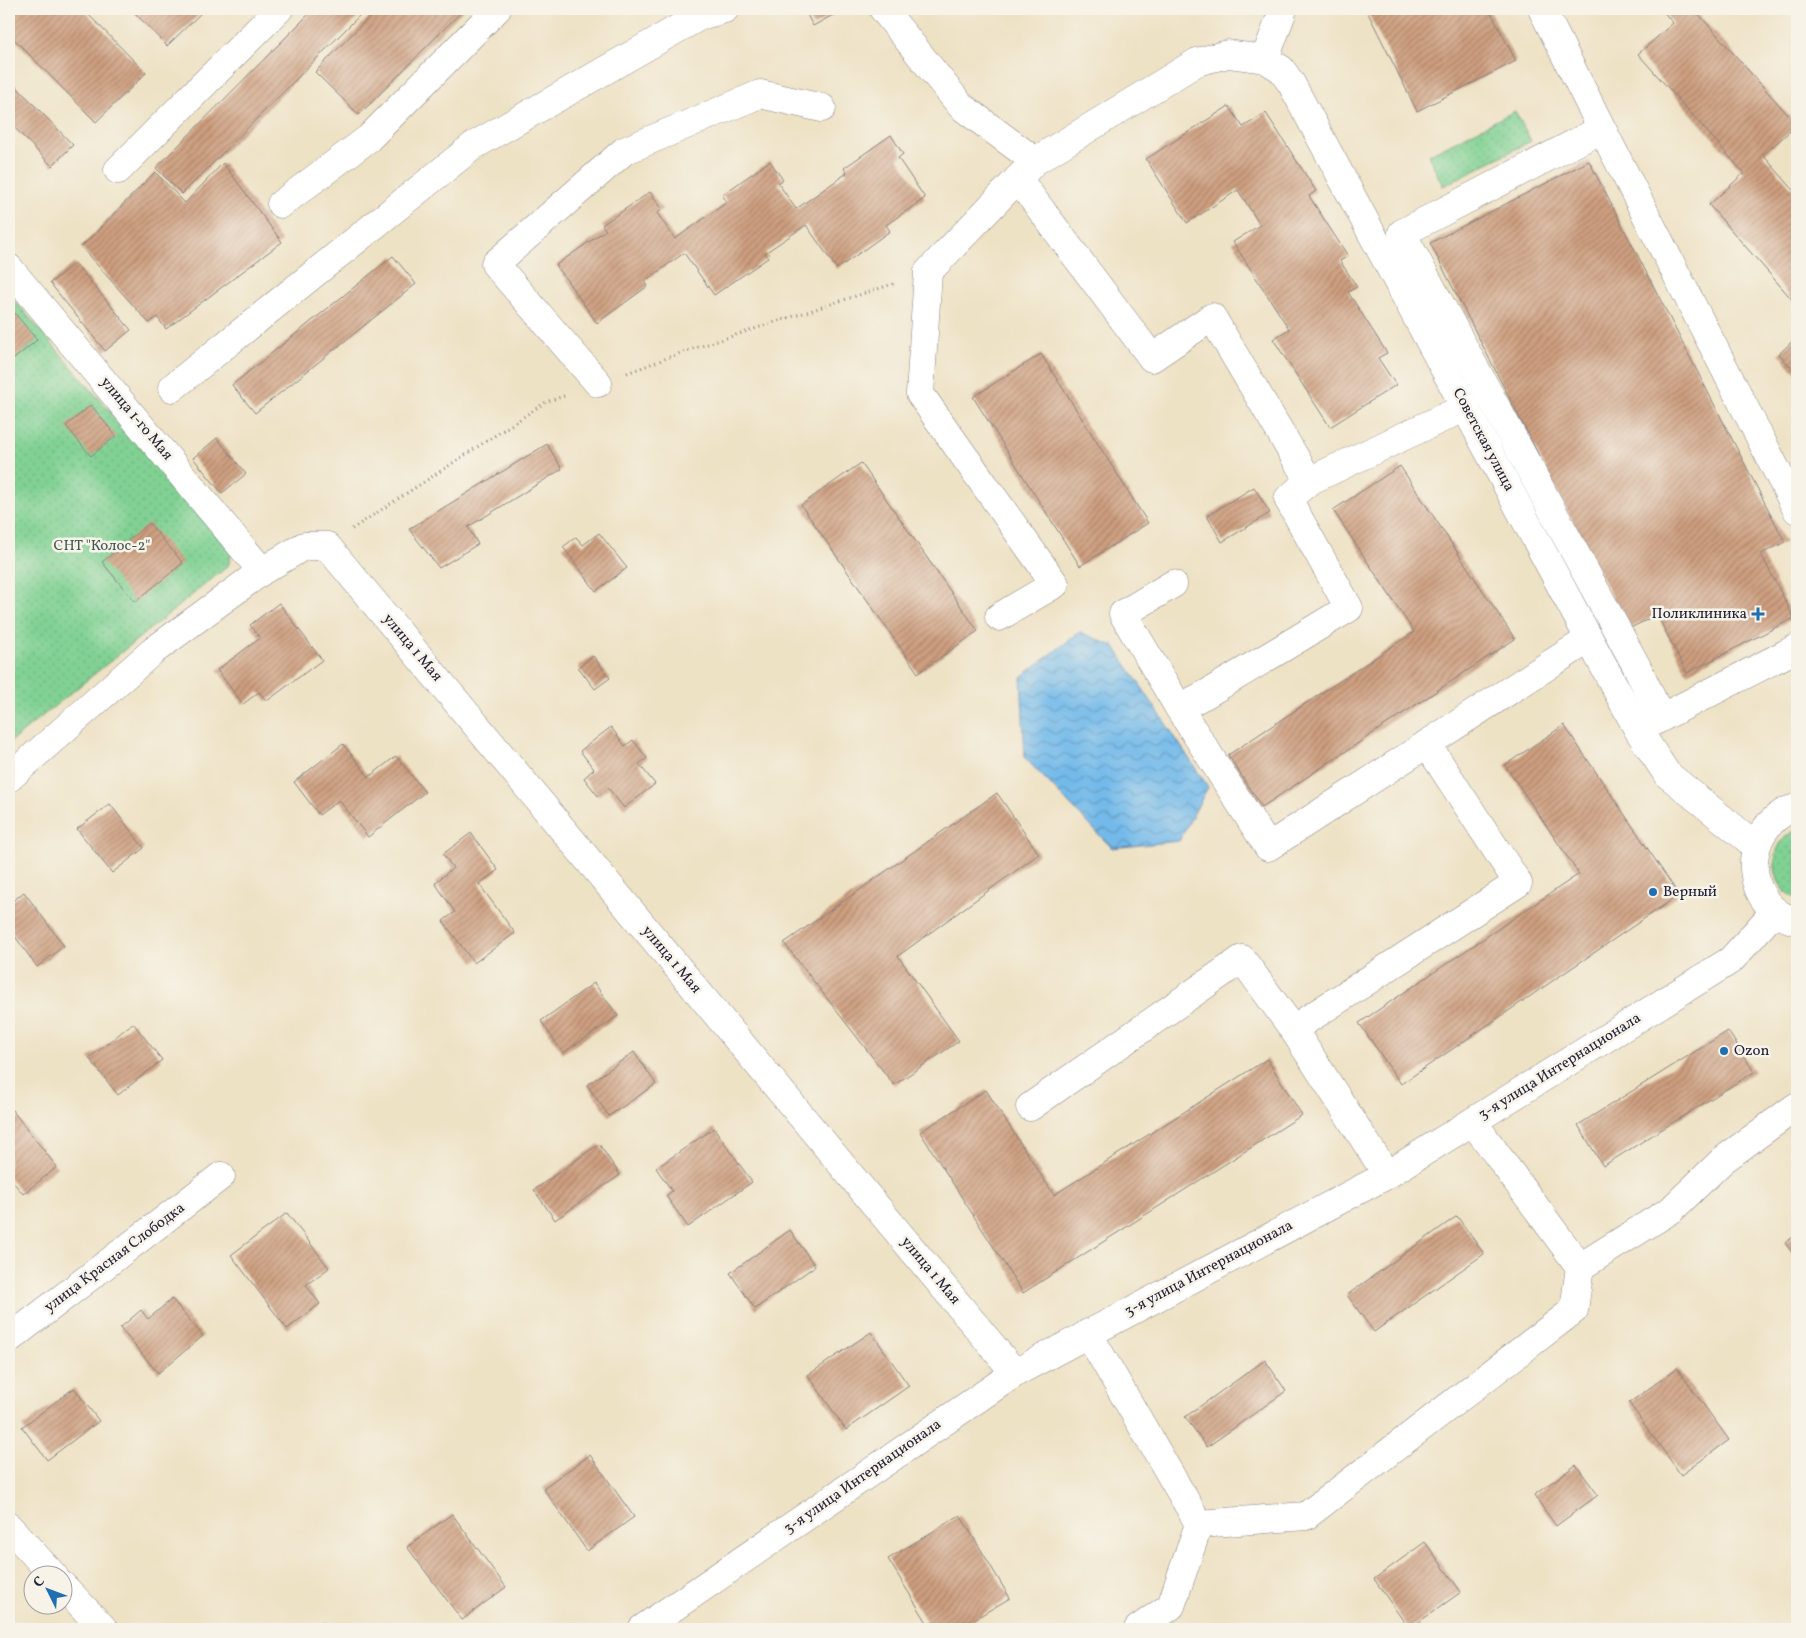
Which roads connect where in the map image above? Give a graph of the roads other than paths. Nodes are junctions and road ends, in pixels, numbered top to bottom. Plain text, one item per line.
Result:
1 (279, 9) edge
2 (497, 9) edge
3 (725, 9) edge
4 (883, 9) edge
5 (1542, 9) edge
6 (1285, 10) edge
7 (1265, 59) junction
8 (822, 108) dead end
9 (1602, 129) junction
10 (118, 170) dead end
11 (1027, 170) junction
12 (281, 204) dead end
13 (9, 268) edge
14 (598, 384) dead end
15 (172, 388) dead end
16 (1466, 407) junction
17 (1309, 481) junction
18 (1797, 510) edge
19 (262, 571) junction
20 (1173, 584) dead end
21 (999, 617) dead end
22 (1589, 640) junction
23 (1797, 648) edge
24 (1179, 708) junction
25 (1649, 724) junction
26 (1427, 744) junction
27 (9, 778) edge
28 (1797, 808) edge
29 (1756, 846) junction
30 (1786, 916) edge
31 (1293, 1029) junction
32 (1797, 1106) edge
33 (1030, 1107) dead end
34 (1474, 1122) junction
35 (1387, 1175) junction
36 (221, 1176) dead end
37 (1580, 1267) junction
38 (1088, 1333) junction
39 (9, 1339) edge
40 (1015, 1373) junction
41 (1199, 1524) junction
42 (9, 1527) edge
43 (45, 1566) edge
44 (72, 1595) edge
45 (104, 1629) edge
46 (642, 1629) edge
47 (1138, 1629) edge

1 - 10 street
2 - 12 street
3 - 15 street
4 - 11 street
5 - 9 street
6 - 7 street
7 - 11 street
7 - 16 street, Советская улица
8 - 14 street
9 - 18 street
9 - 25 street
11 - 17 street
11 - 21 street
13 - 19 street, улица 1-го Мая
16 - 17 street
16 - 22 street, Советская улица
17 - 24 street
19 - 27 street
19 - 40 street, улица 1 Мая
20 - 24 street
22 - 25 street, Советская улица
22 - 26 street
23 - 25 street
24 - 26 street
25 - 29 street, Советская улица
26 - 31 street
28 - 29 street
29 - 30 street
30 - 34 street, 3-я улица Интернационала
31 - 33 street
31 - 35 street
32 - 37 street
34 - 35 street, 3-я улица Интернационала
34 - 37 street
35 - 38 street, 3-я улица Интернационала
36 - 39 street, улица Красная Слободка
37 - 41 street
38 - 40 street, 3-я улица Интернационала
38 - 41 street
40 - 46 street, 3-я улица Интернационала
41 - 47 street
42 - 43 street
44 - 45 street

